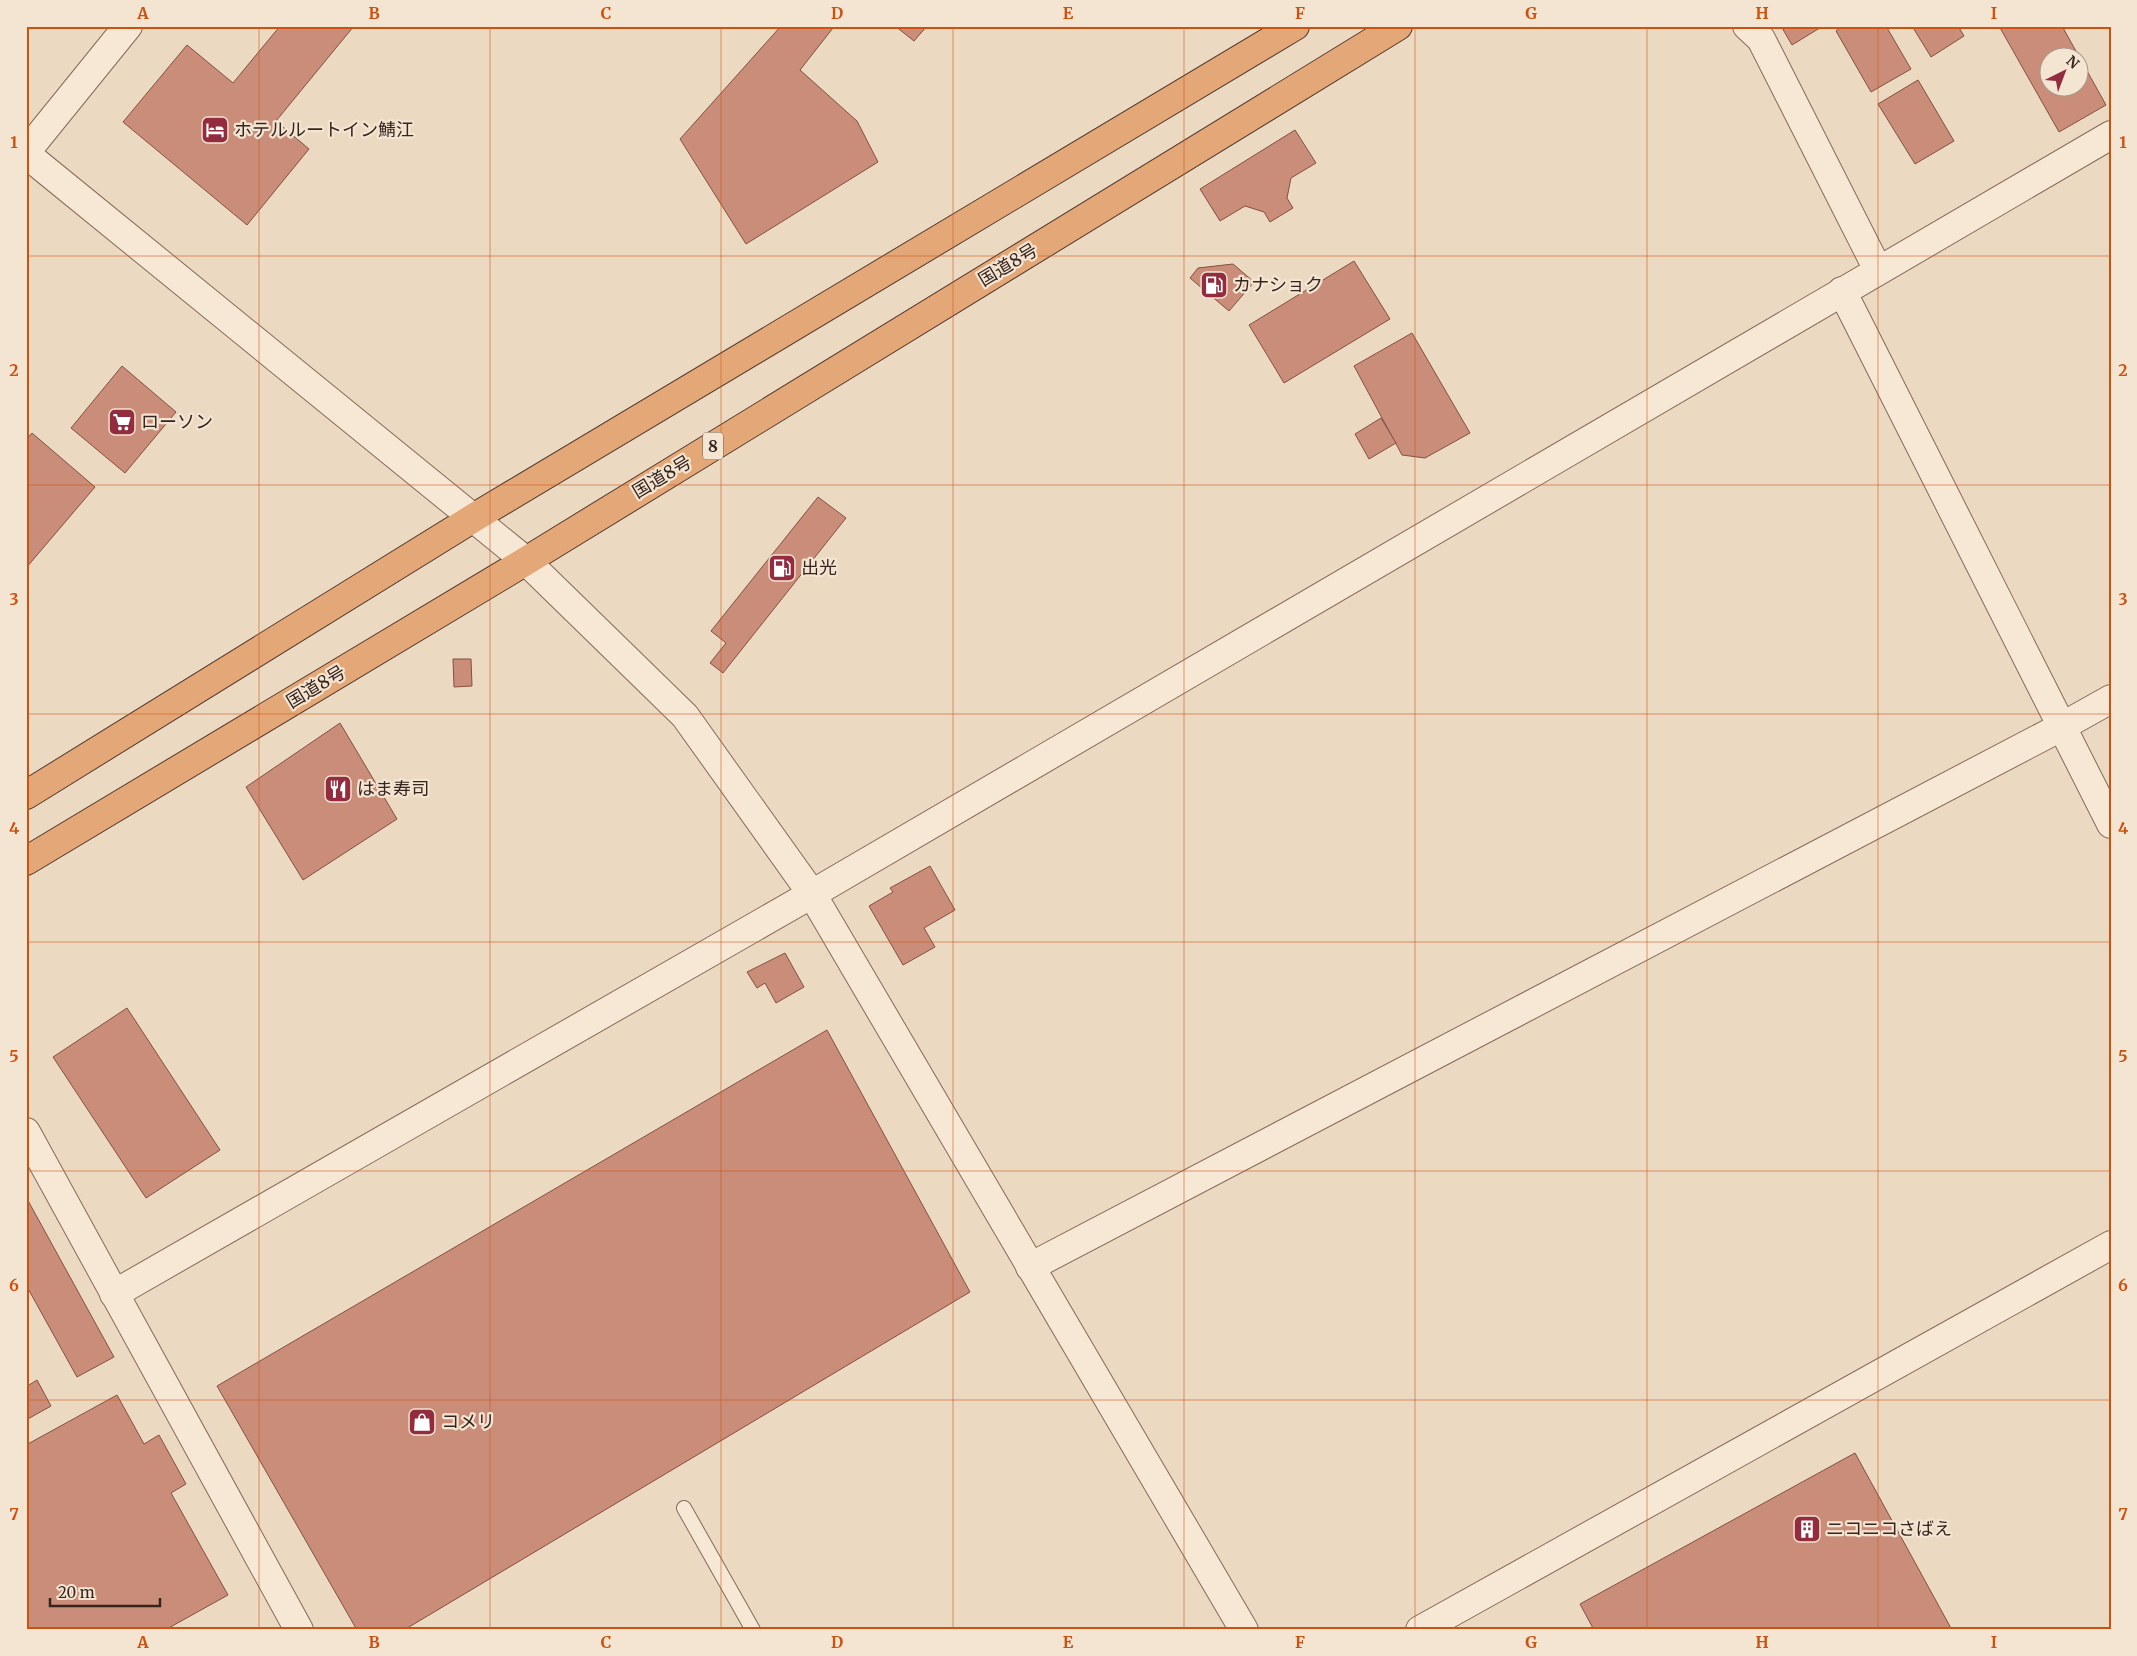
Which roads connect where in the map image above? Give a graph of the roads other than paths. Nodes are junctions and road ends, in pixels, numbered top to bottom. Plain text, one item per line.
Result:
1 (128, 26) edge
2 (1294, 26) edge
3 (1398, 26) edge
4 (1748, 26) edge
5 (2111, 135) edge
6 (26, 153) edge
7 (1878, 270) junction
8 (1842, 292) junction
9 (475, 517) junction
10 (526, 561) junction
11 (2111, 699) edge
12 (2061, 727) junction
13 (26, 795) edge
14 (2111, 824) edge
15 (26, 861) edge
16 (812, 894) junction
17 (26, 1132) edge
18 (2111, 1245) edge
19 (1030, 1267) junction
20 (114, 1294) junction
21 (684, 1508) dead end
22 (299, 1630) edge
23 (753, 1630) edge
24 (1244, 1630) edge
25 (1420, 1630) edge

1 - 6 street
2 - 9 highway
3 - 10 highway, 国道8号 / 8
4 - 7 street
5 - 7 street
6 - 9 street
7 - 8 street
8 - 12 street
8 - 16 street
9 - 10 street
9 - 13 highway
10 - 15 highway, 国道8号 / 8
10 - 16 street
11 - 12 street
12 - 14 street
12 - 19 street
16 - 19 street
16 - 20 street
17 - 20 street
18 - 25 street
19 - 24 street
20 - 22 street
21 - 23 lane

